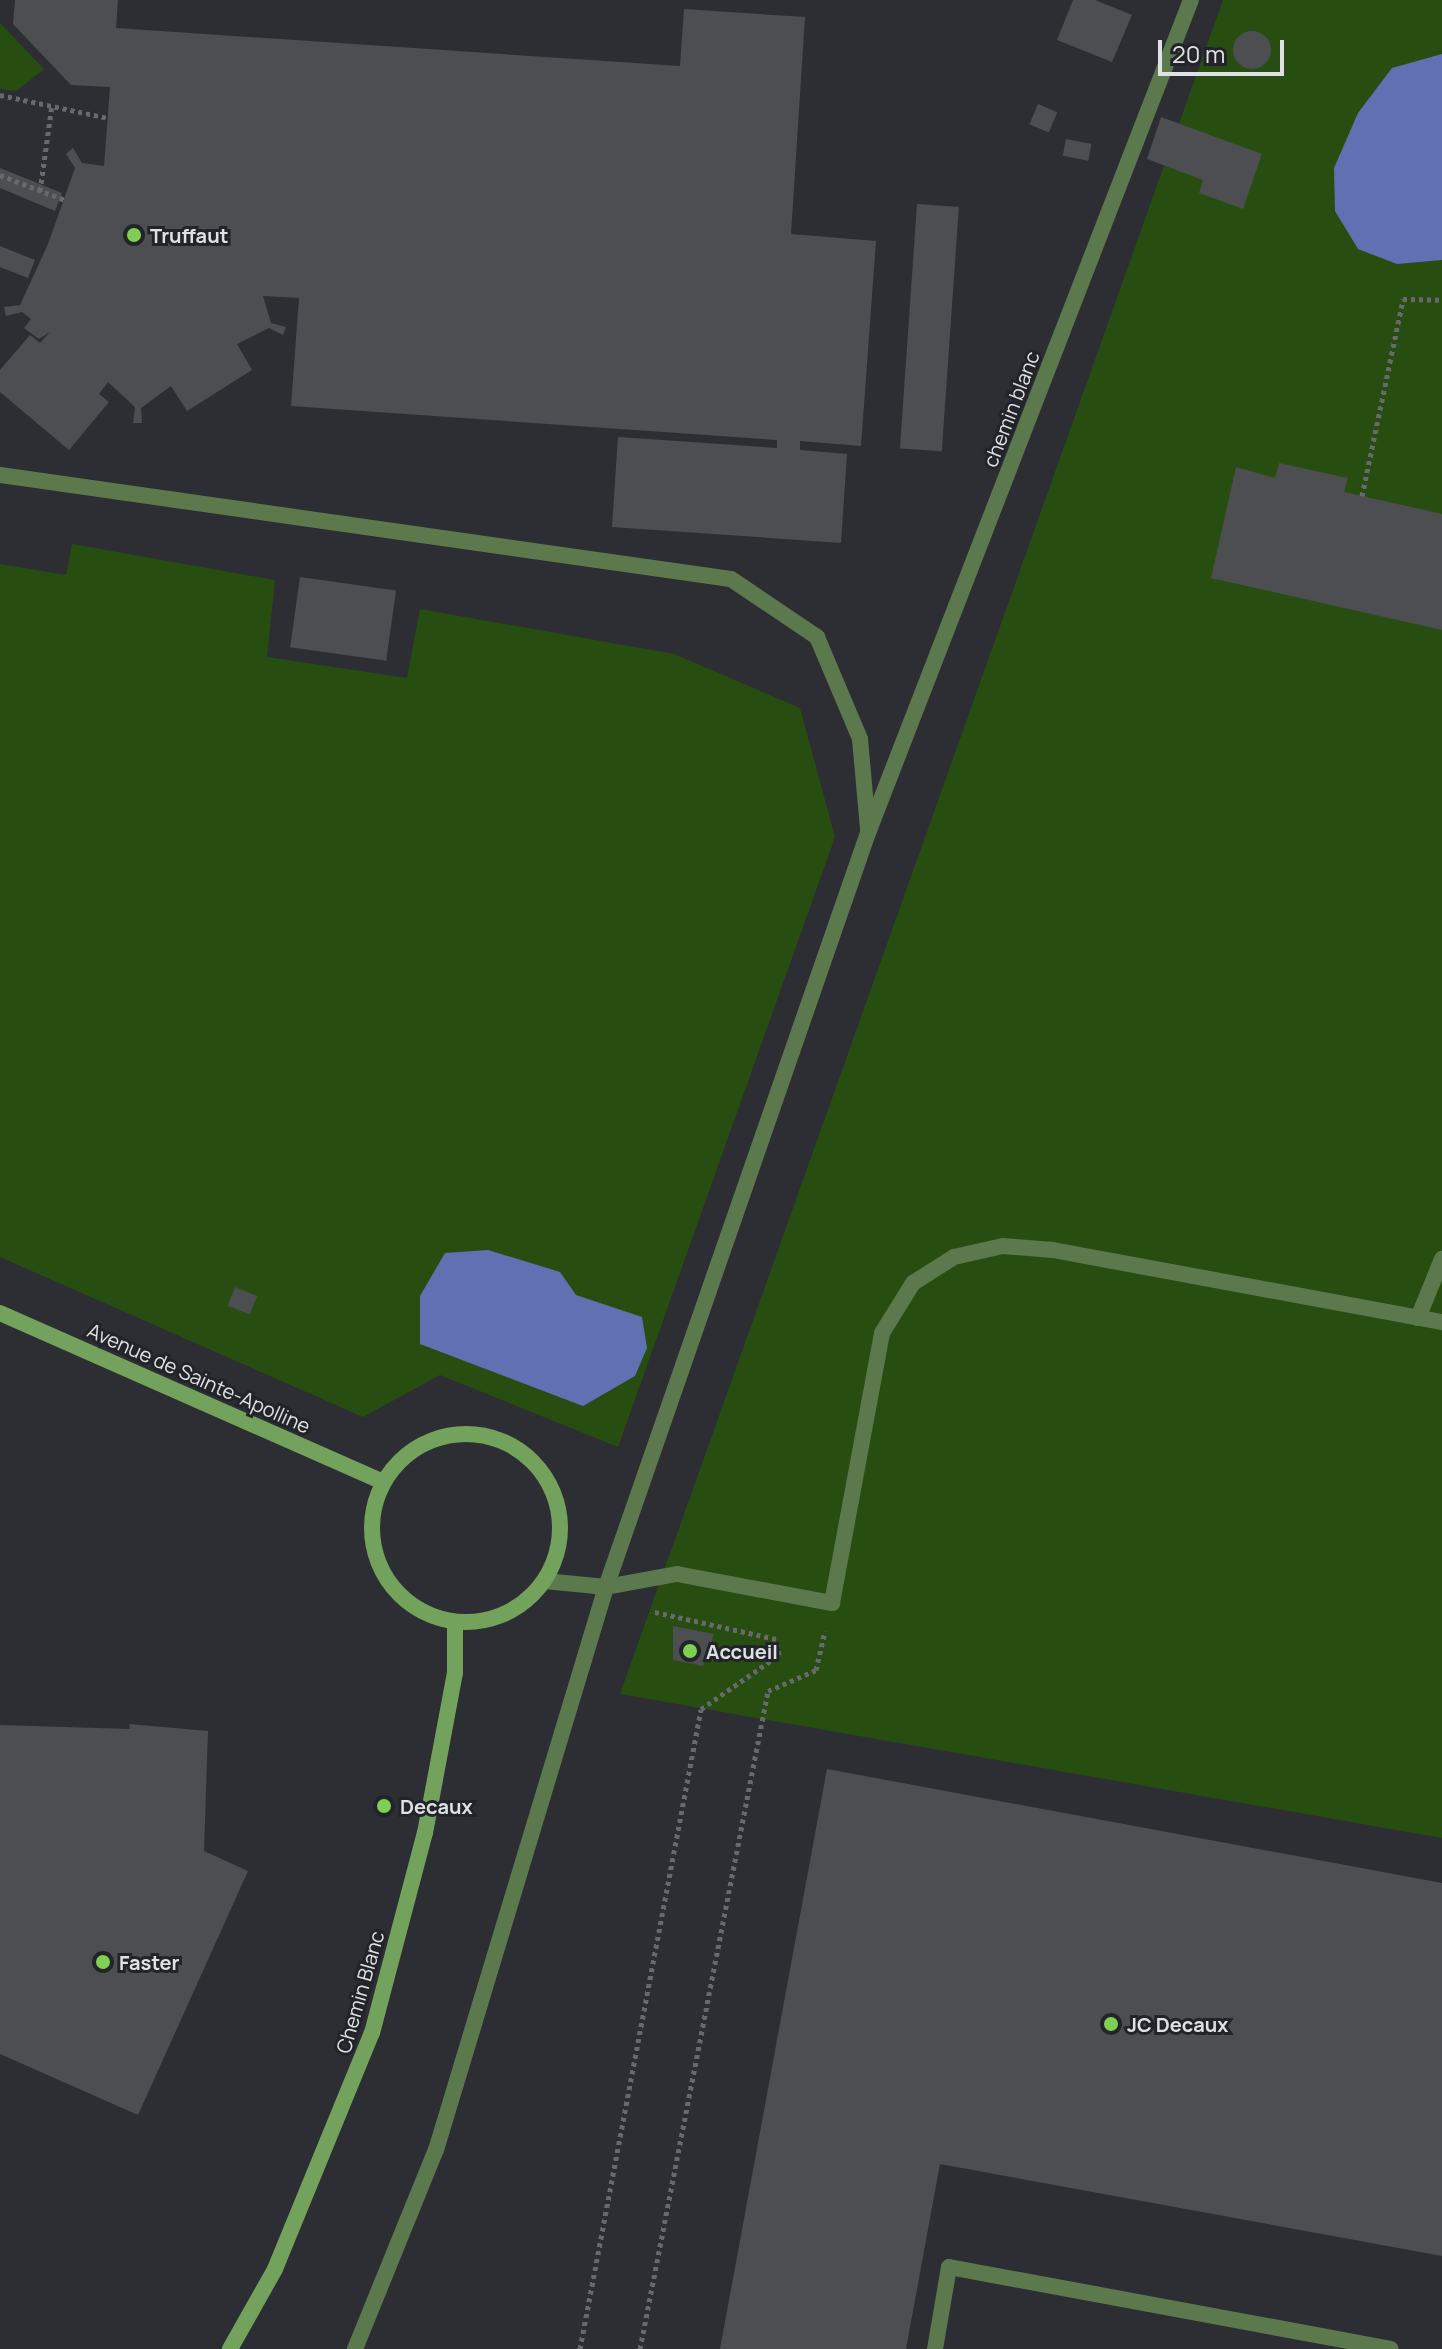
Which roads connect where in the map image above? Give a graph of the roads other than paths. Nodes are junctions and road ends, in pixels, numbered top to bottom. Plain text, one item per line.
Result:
1 (1191, 0) edge
2 (0, 475) edge
3 (868, 833) junction
4 (1442, 1259) edge
5 (0, 1313) edge
6 (1418, 1318) junction
7 (1442, 1322) edge
8 (381, 1481) junction
9 (545, 1581) junction
10 (606, 1587) junction
11 (455, 1623) junction
12 (230, 2349) edge
13 (355, 2349) edge
14 (935, 2349) edge
15 (1390, 2349) edge

1 - 3 lane, chemin blanc
2 - 3 lane
3 - 10 lane, chemin blanc
4 - 6 lane
5 - 8 street, Avenue de Sainte-Apolline
6 - 7 lane
6 - 10 lane
8 - 9 street
8 - 11 street
9 - 10 lane
9 - 11 street
10 - 13 lane, chemin blanc
11 - 12 street, Chemin Blanc
14 - 15 lane

